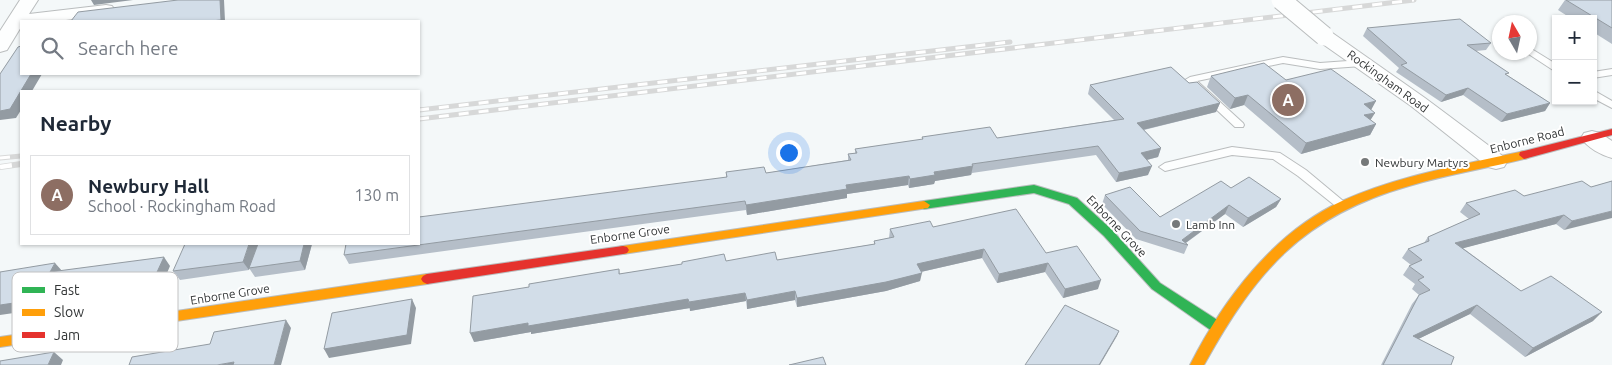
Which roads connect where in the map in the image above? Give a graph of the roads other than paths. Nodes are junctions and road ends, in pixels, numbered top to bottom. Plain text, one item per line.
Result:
1 (30, 0) edge
2 (1281, 0) edge
3 (121, 9) edge
4 (25, 20) edge
5 (16, 21) junction
6 (20, 21) edge
7 (0, 46) edge
8 (1537, 56) edge
9 (1362, 63) junction
10 (1552, 66) edge
11 (1612, 72) edge
12 (1597, 74) edge
13 (1597, 96) edge
14 (1612, 105) edge
15 (1240, 125) dead end
16 (1602, 135) edge
17 (1612, 151) edge
18 (1496, 162) junction
19 (1164, 167) dead end
20 (1342, 205) junction
21 (178, 316) edge
22 (1217, 327) junction
23 (1197, 365) edge

1 - 5 street
2 - 9 street, Rockingham Road, bridge
3 - 4 street
5 - 6 street
5 - 7 street
8 - 10 lane
9 - 15 lane
9 - 18 street, Rockingham Road
11 - 12 lane
13 - 14 lane
16 - 17 street
16 - 18 street, Enborne Road
18 - 20 street, Enborne Road
19 - 20 lane
20 - 22 street, Enborne Road
21 - 22 street, Enborne Grove
22 - 23 street, Enborne Road

